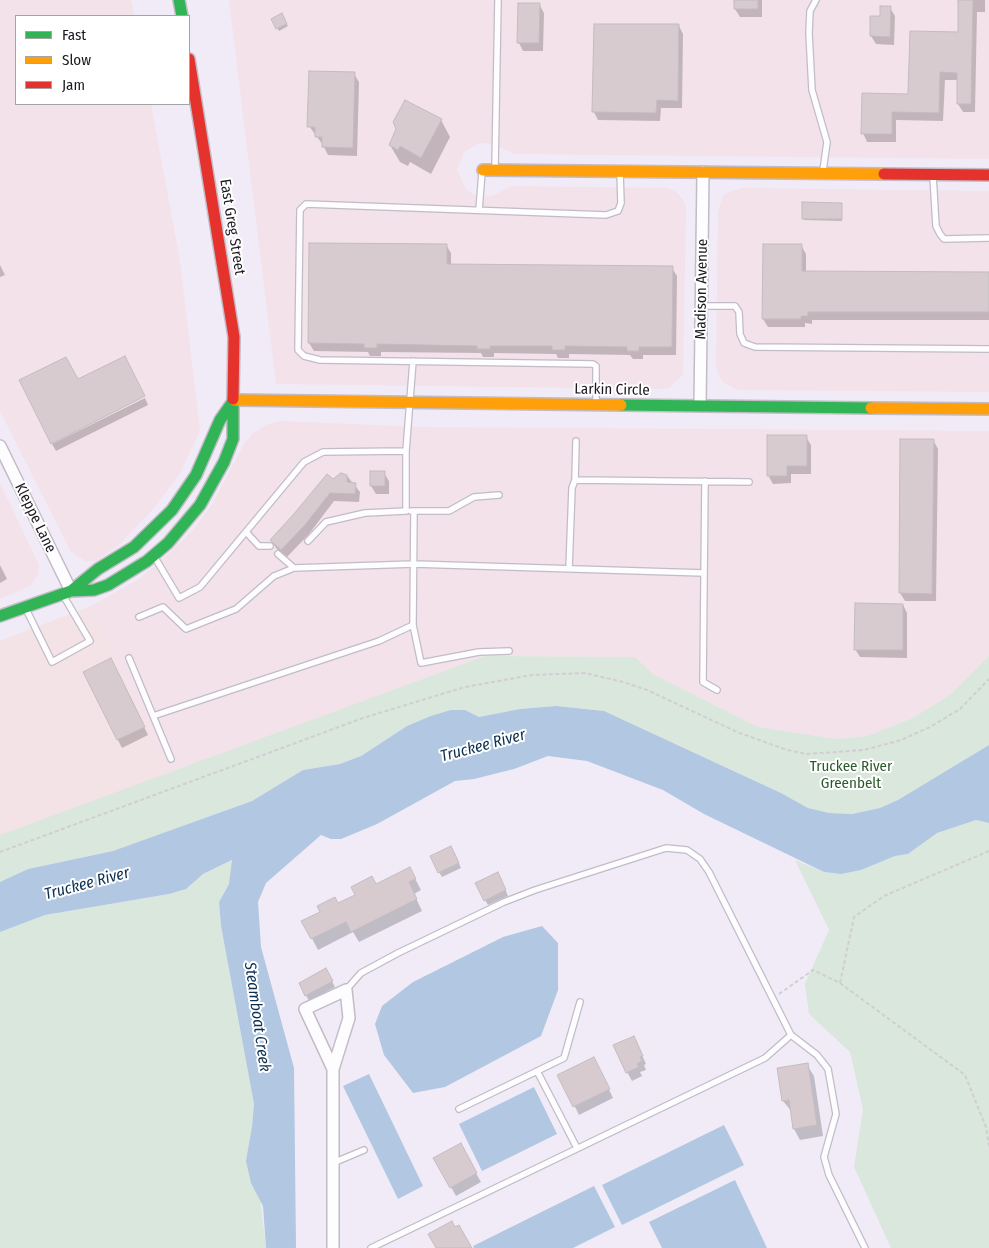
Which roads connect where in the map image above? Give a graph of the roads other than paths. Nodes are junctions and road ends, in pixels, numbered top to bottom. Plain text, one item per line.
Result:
1 (179, 0) edge
2 (498, 0) edge
3 (816, 0) edge
4 (182, 15) edge
5 (190, 66) edge
6 (483, 170) joint
7 (495, 170) junction
8 (620, 171) junction
9 (703, 172) junction
10 (823, 173) junction
11 (932, 174) junction
12 (989, 175) edge
13 (480, 210) junction
14 (989, 238) edge
15 (702, 306) junction
16 (989, 349) edge
17 (413, 361) junction
18 (234, 400) junction
19 (411, 402) junction
20 (596, 404) junction
21 (700, 406) junction
22 (989, 409) edge
23 (576, 441) dead end
24 (0, 446) edge
25 (406, 451) junction
26 (575, 480) junction
27 (705, 481) junction
28 (749, 482) dead end
29 (499, 495) dead end
30 (406, 511) junction
31 (414, 511) junction
32 (246, 532) junction
33 (308, 541) dead end
34 (270, 546) dead end
35 (278, 554) dead end
36 (154, 555) junction
37 (414, 564) junction
38 (294, 568) junction
39 (569, 569) junction
40 (704, 573) junction
41 (67, 592) junction
42 (25, 607) junction
43 (0, 616) edge
44 (139, 617) dead end
45 (413, 625) junction
46 (509, 651) dead end
47 (129, 658) dead end
48 (717, 690) dead end
49 (153, 716) junction
50 (171, 759) dead end
51 (346, 990) junction
52 (580, 1002) dead end
53 (791, 1035) junction
54 (333, 1069) junction
55 (537, 1071) junction
56 (458, 1109) dead end
57 (577, 1148) junction
58 (364, 1150) dead end
59 (333, 1163) junction
60 (333, 1248) edge
61 (371, 1248) edge
62 (865, 1248) edge

1 - 4 street
2 - 7 lane
3 - 10 lane
5 - 18 street, East Greg Street
6 - 7 street
6 - 13 lane
7 - 8 street
8 - 9 street
8 - 13 lane
9 - 10 street
9 - 15 street, Madison Avenue
10 - 11 street
11 - 12 street
11 - 14 lane
13 - 17 lane
15 - 16 lane
15 - 21 street, Madison Avenue
17 - 19 lane
17 - 20 lane
18 - 19 street, Larkin Circle
18 - 36 street, East Greg Street
18 - 41 street, East Greg Street
19 - 20 street, Larkin Circle
19 - 25 lane
20 - 21 street, Larkin Circle
21 - 22 street, Larkin Circle
23 - 26 lane
24 - 41 street, Kleppe Lane
25 - 30 lane
25 - 32 lane
26 - 27 lane
26 - 39 lane
27 - 28 lane
27 - 40 lane
29 - 31 lane
30 - 31 lane
30 - 33 lane
31 - 37 lane
32 - 34 lane
32 - 36 lane
35 - 38 lane
36 - 41 street, East Greg Street
37 - 38 lane
37 - 39 lane
37 - 45 lane
38 - 44 lane
39 - 40 lane
40 - 48 lane
41 - 42 street, East Greg Street
41 - 42 lane
42 - 43 street, East Greg Street
45 - 46 lane
45 - 49 lane
47 - 49 lane
49 - 50 lane
51 - 53 lane
51 - 54 street
51 - 54 street
52 - 55 lane
53 - 57 lane
53 - 62 lane
54 - 59 street
55 - 56 lane
55 - 57 lane
57 - 61 lane
58 - 59 lane
59 - 60 street

